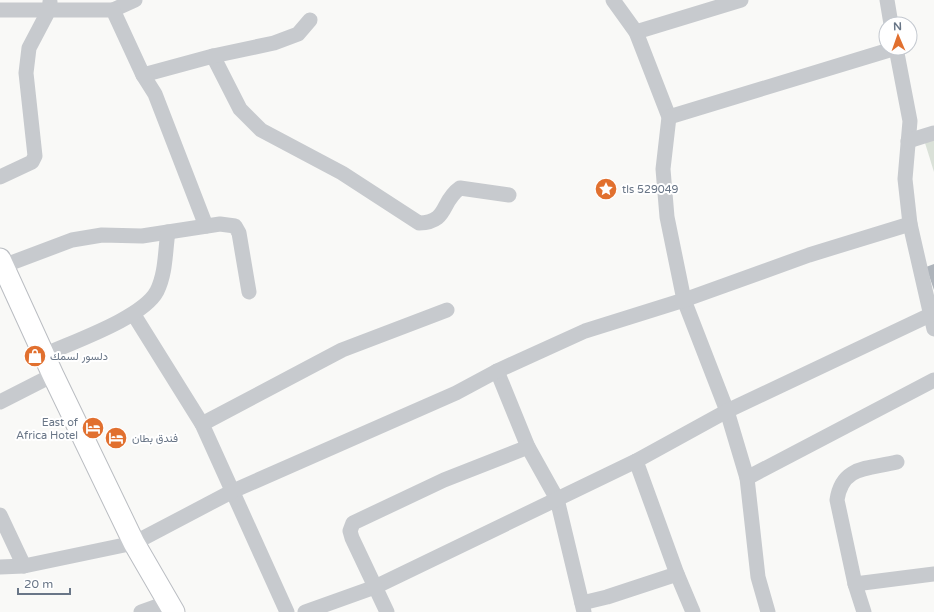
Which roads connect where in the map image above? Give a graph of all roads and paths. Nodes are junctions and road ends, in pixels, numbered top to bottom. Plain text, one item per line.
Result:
1 (135, 0) edge
2 (613, 0) edge
3 (740, 0) edge
4 (887, 0) edge
5 (49, 5) edge
6 (0, 10) edge
7 (113, 10) junction
8 (890, 16) edge
9 (310, 20) dead end
10 (636, 32) junction
11 (878, 53) edge
12 (213, 56) junction
13 (898, 56) edge
14 (143, 75) junction
15 (669, 117) junction
16 (934, 134) edge
17 (908, 141) junction
18 (0, 177) edge
19 (509, 195) dead end
20 (910, 224) junction
21 (206, 226) junction
22 (168, 232) junction
23 (2, 262) edge
24 (249, 292) dead end
25 (684, 300) junction
26 (447, 310) dead end
27 (134, 315) junction
28 (932, 322) edge
29 (44, 354) junction
30 (497, 371) junction
31 (53, 375) junction
32 (934, 380) edge
33 (0, 402) edge
34 (727, 411) junction
35 (202, 424) junction
36 (528, 447) junction
37 (636, 461) junction
38 (897, 462) dead end
39 (747, 478) junction
40 (233, 492) junction
41 (557, 499) junction
42 (0, 515) edge
43 (134, 543) junction
44 (24, 566) junction
45 (0, 567) edge
46 (677, 574) junction
47 (934, 574) edge
48 (854, 584) junction
49 (375, 587) junction
50 (171, 607) edge
51 (583, 607) edge
52 (141, 612) edge
53 (287, 612) edge
54 (305, 612) edge
55 (386, 612) edge
56 (693, 612) edge
57 (768, 612) edge
58 (864, 612) edge

1 - 7 street
2 - 10 street
3 - 10 street
4 - 8 street
5 - 6 street
5 - 7 street
5 - 18 street
7 - 14 street
9 - 12 street
10 - 15 street
11 - 15 street
12 - 14 street
12 - 19 street
13 - 17 street
14 - 21 street
15 - 25 street
16 - 17 street
17 - 20 street
20 - 25 street
20 - 28 street
21 - 22 street
21 - 24 street
22 - 23 street
22 - 27 street
23 - 29 main road
25 - 30 street
25 - 34 street
26 - 35 street
27 - 29 street
27 - 35 street
28 - 34 street
29 - 31 main road
30 - 36 street
30 - 40 street
31 - 33 street
31 - 43 main road
32 - 39 street
34 - 37 street
34 - 39 street
35 - 40 street
36 - 41 street
36 - 49 street
37 - 41 street
37 - 46 street
38 - 48 street
39 - 57 street
40 - 43 street
40 - 53 street
41 - 49 street
41 - 51 street
42 - 44 street
43 - 44 street
43 - 50 main road
44 - 45 street
46 - 51 street
46 - 56 street
47 - 48 street
48 - 58 street
49 - 54 street
49 - 55 street
50 - 52 street

